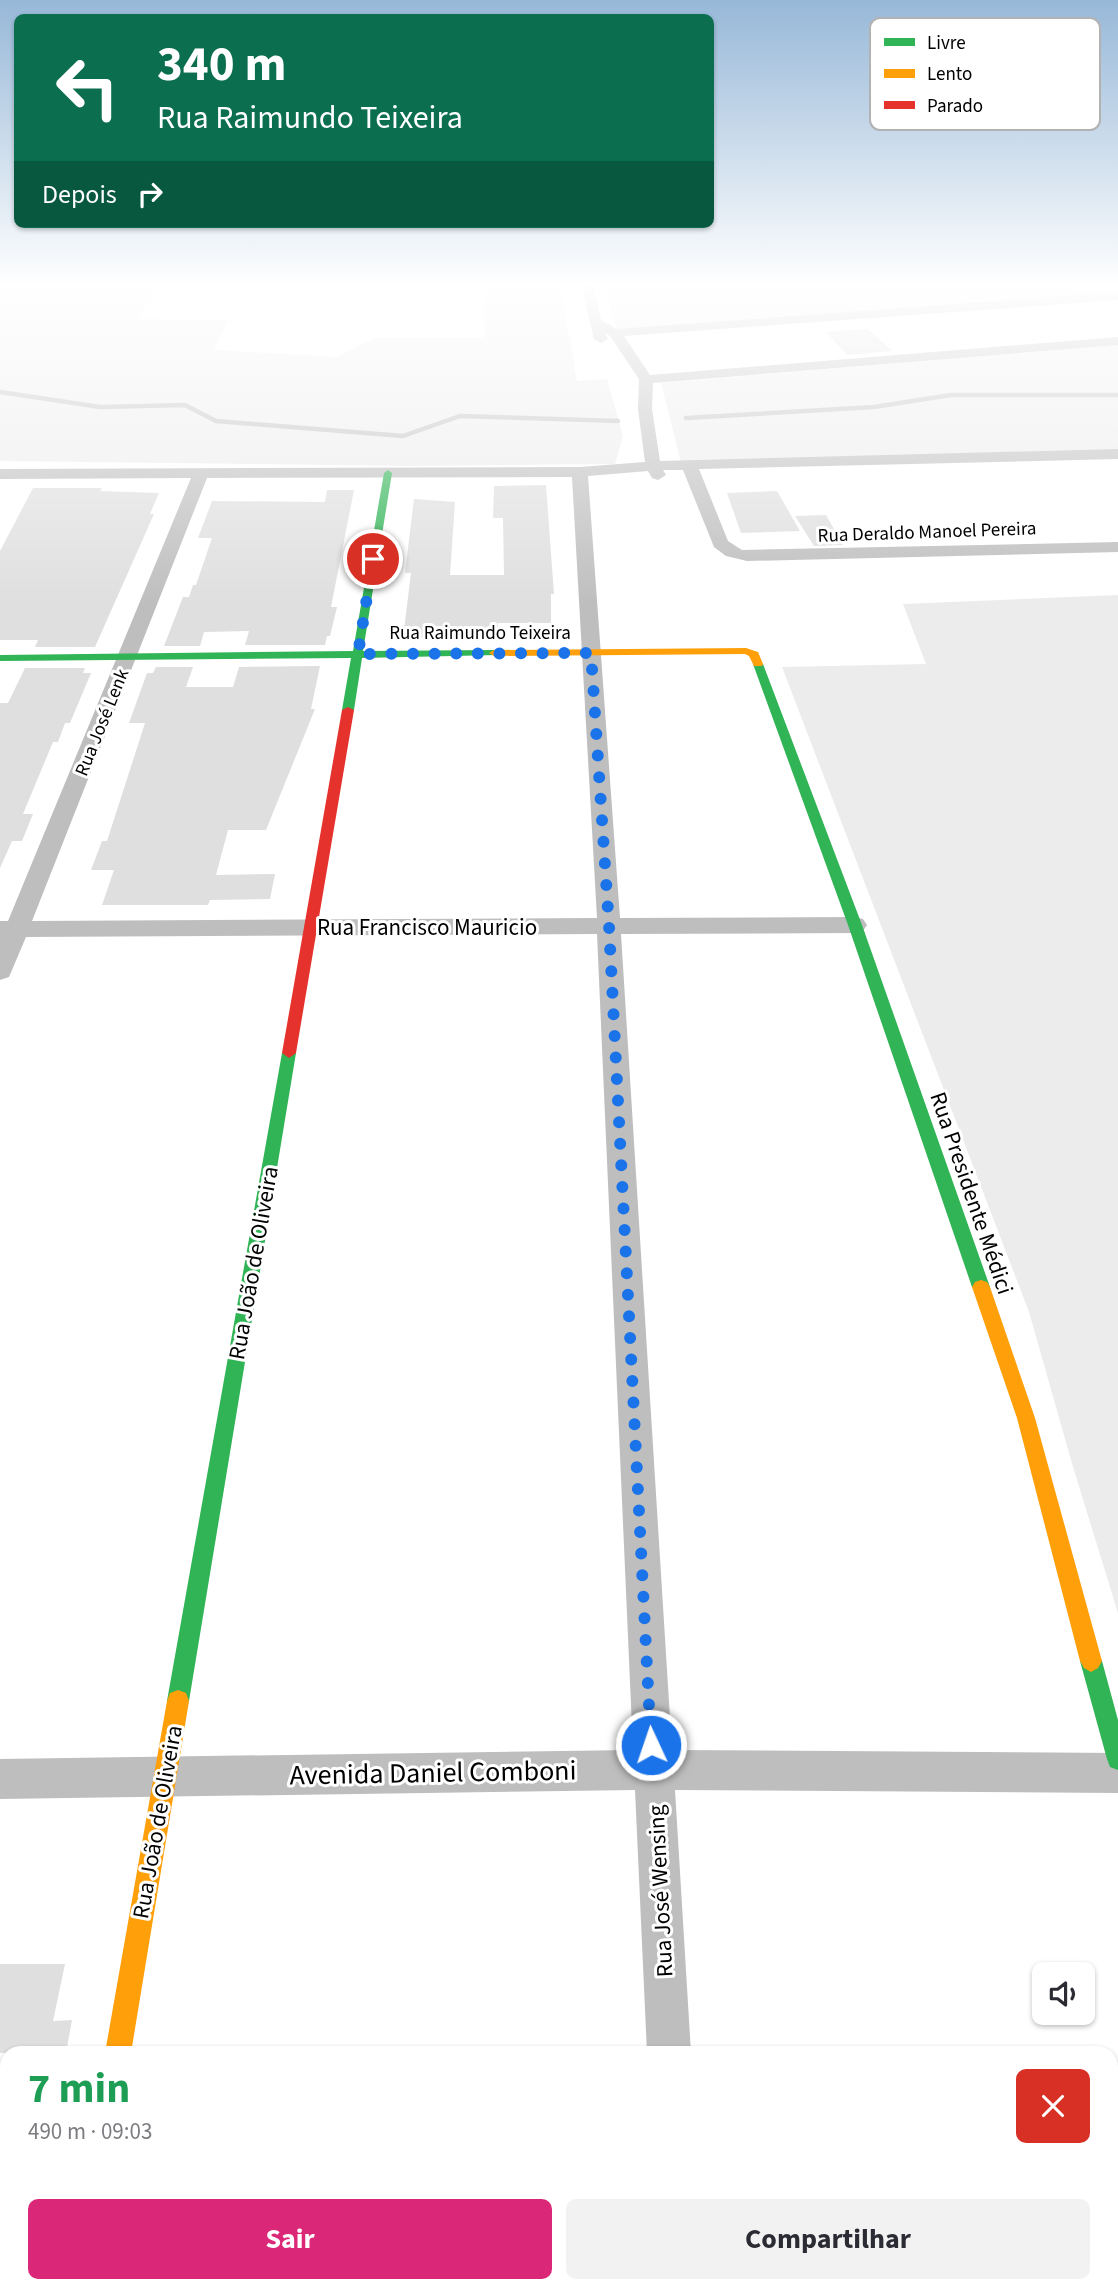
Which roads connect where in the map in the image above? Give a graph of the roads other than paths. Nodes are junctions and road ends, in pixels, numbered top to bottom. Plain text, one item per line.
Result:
1 (632, 391) edge
2 (646, 391) edge
3 (645, 409) junction
4 (1118, 454) edge
5 (1118, 463) edge
6 (656, 470) junction
7 (690, 470) junction
8 (580, 472) junction
9 (201, 473) junction
10 (388, 473) junction
11 (0, 474) edge
12 (1118, 547) edge
13 (751, 652) joint
14 (591, 653) junction
15 (358, 654) junction
16 (127, 657) junction
17 (0, 658) edge
18 (855, 925) junction
19 (609, 926) junction
20 (9, 928) edge
21 (310, 928) junction
22 (0, 971) edge
23 (1118, 1759) edge
24 (652, 1770) junction
25 (1118, 1773) edge
26 (165, 1775) junction
27 (0, 1779) edge
28 (119, 2046) edge
29 (669, 2046) edge

1 - 3 street
2 - 3 street
3 - 6 street
4 - 7 street
5 - 7 street
6 - 7 street
6 - 8 street
7 - 12 street, Rua Deraldo Manoel Pereira
8 - 10 street
8 - 14 street, Rua José Wensing
9 - 10 street
9 - 11 street
9 - 16 street, Rua José Lenk
10 - 15 street, Rua João de Oliveira
13 - 14 street, Rua Raimundo Teixeira
13 - 18 street, Rua Presidente Médici
14 - 15 street, Rua Raimundo Teixeira
14 - 19 street, Rua José Wensing
15 - 16 street, Rua Raimundo Teixeira
15 - 21 street, Rua João de Oliveira
16 - 17 street, Rua Raimundo Teixeira
16 - 20 street, Rua José Lenk
18 - 19 street, Rua Francisco Mauricio
18 - 23 street, Rua Presidente Médici
19 - 21 street, Rua Francisco Mauricio
19 - 24 street, Rua José Wensing
20 - 21 street, Rua Francisco Mauricio
20 - 22 street, Rua José Lenk
21 - 26 street, Rua João de Oliveira
24 - 25 street, Avenida Daniel Comboni
24 - 26 street, Avenida Daniel Comboni
24 - 29 street, Rua José Wensing
26 - 27 street, Avenida Daniel Comboni
26 - 28 street, Rua João de Oliveira

